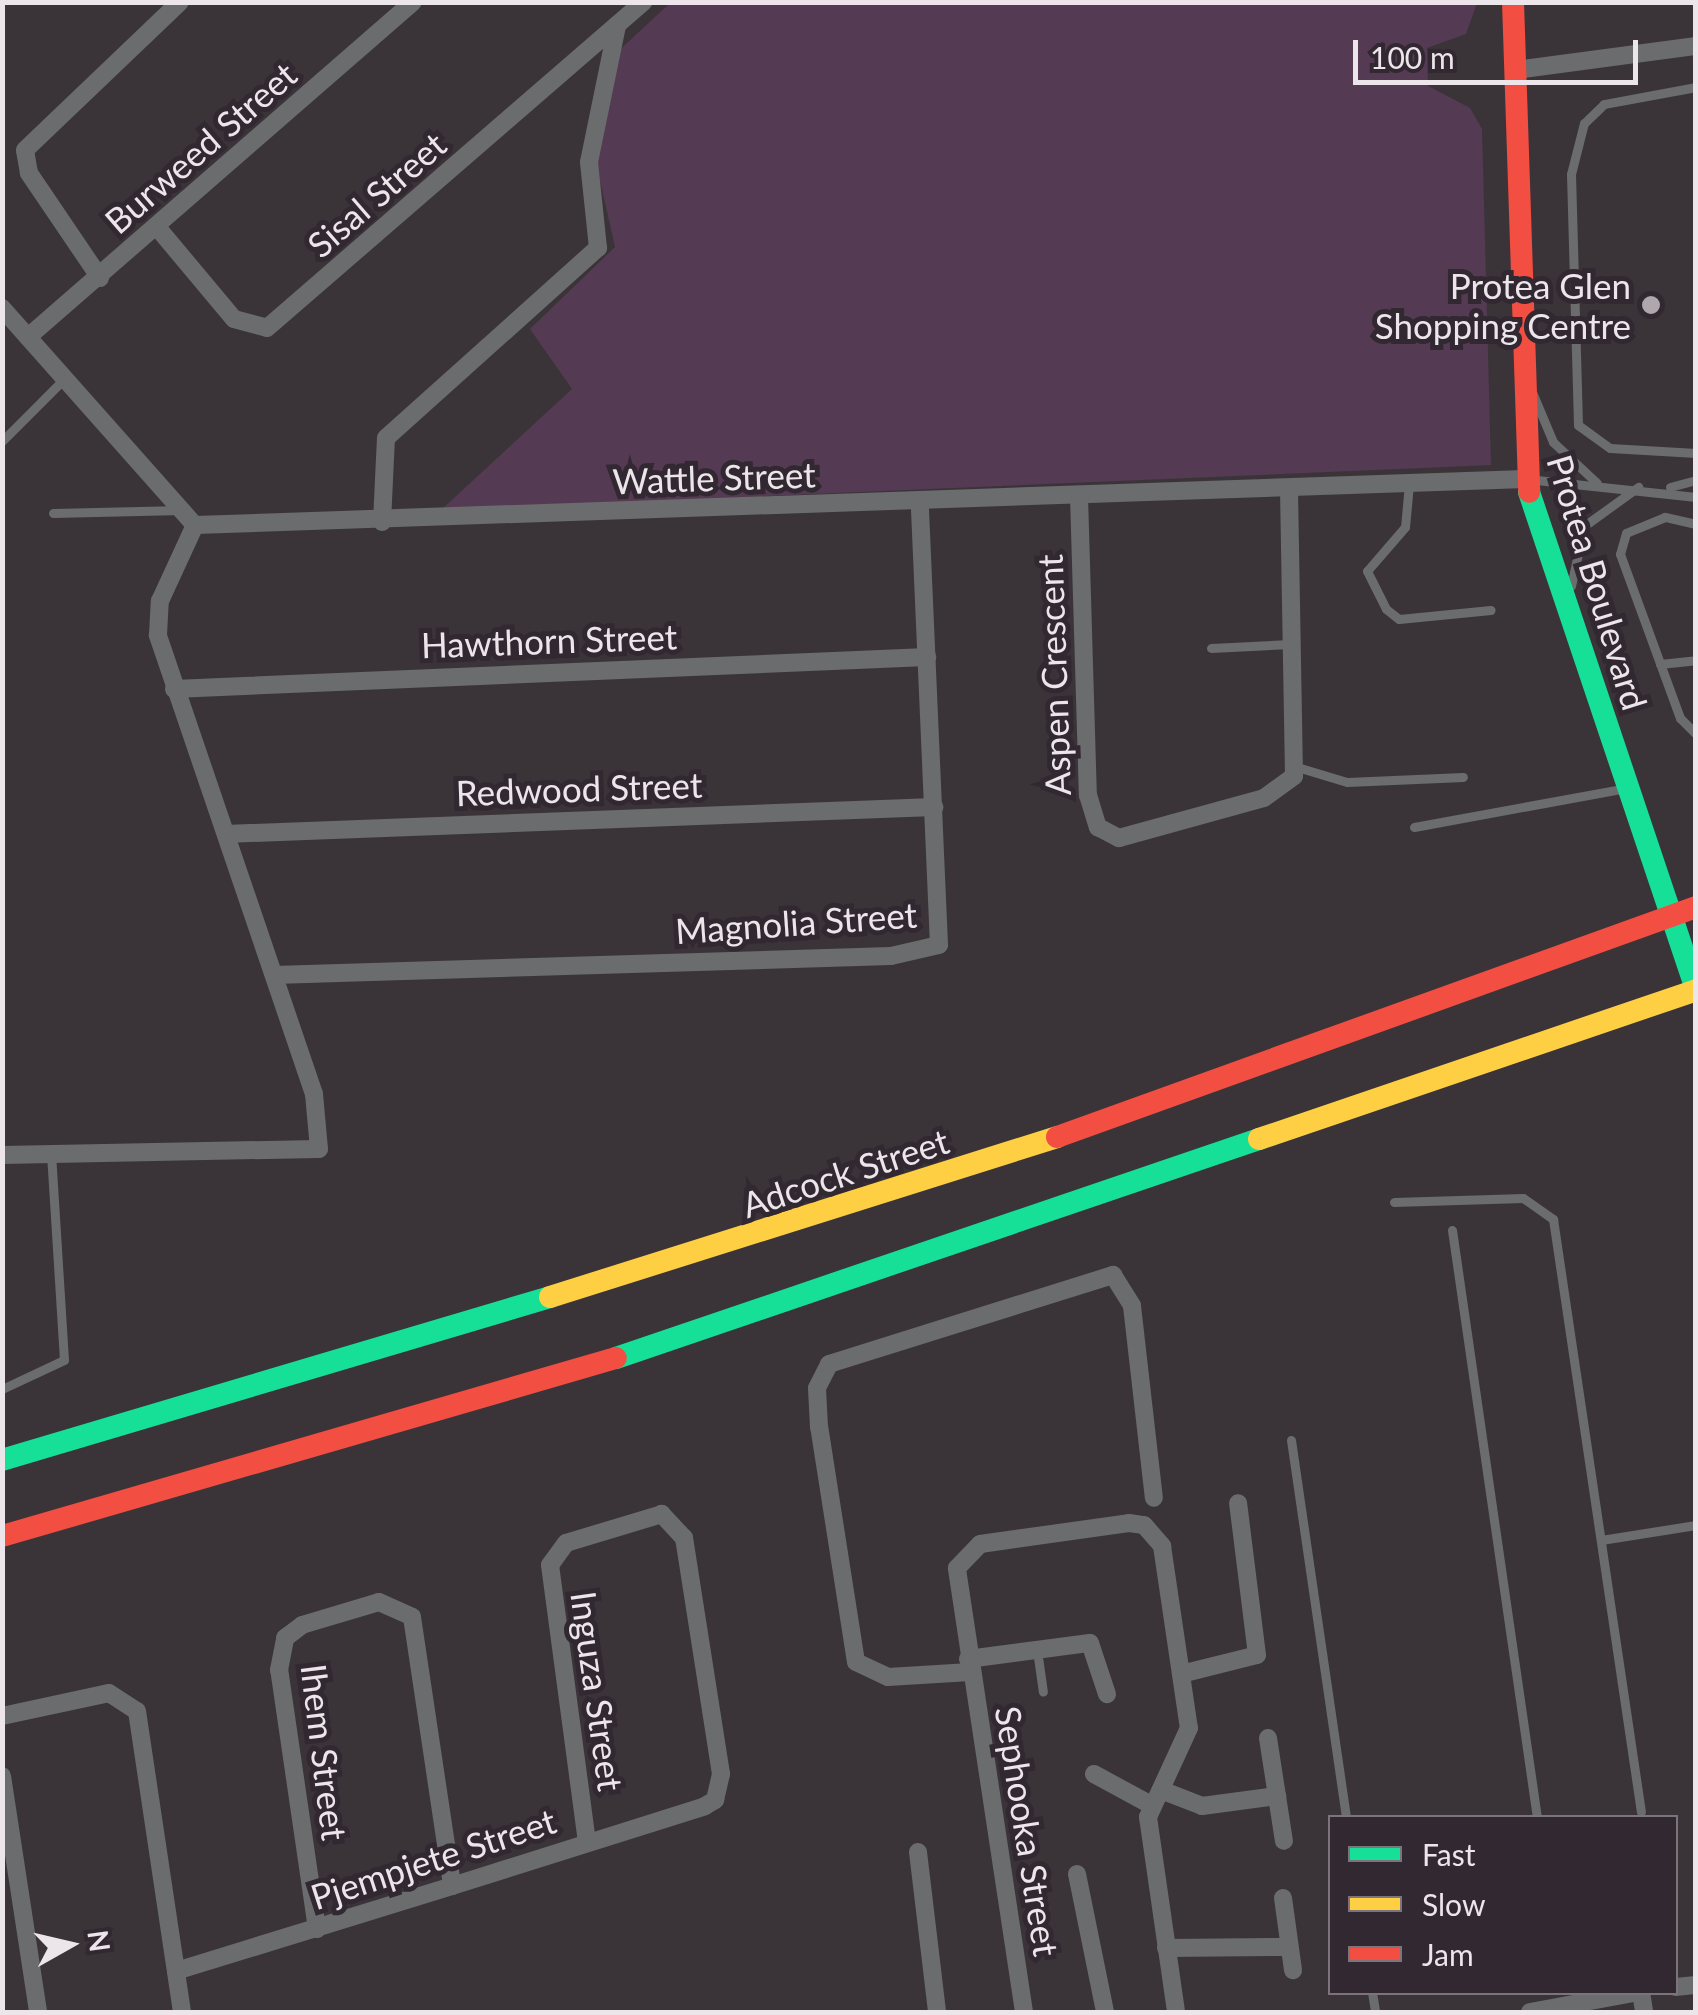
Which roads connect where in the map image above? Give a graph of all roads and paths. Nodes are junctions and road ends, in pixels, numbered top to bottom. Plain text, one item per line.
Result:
1 (180, 2) edge
2 (413, 2) edge
3 (642, 2) edge
4 (1513, 2) edge
5 (617, 25) junction
6 (1696, 46) edge
7 (1516, 70) junction
8 (1696, 87) edge
9 (158, 227) junction
10 (100, 278) junction
11 (2, 308) edge
12 (28, 337) junction
13 (1516, 353) junction
14 (66, 377) junction
15 (2, 441) edge
16 (1696, 453) edge
17 (1524, 479) junction
18 (1696, 480) edge
19 (1409, 484) junction
20 (1598, 484) junction
21 (1640, 486) junction
22 (1289, 488) junction
23 (1667, 488) junction
24 (1078, 496) junction
25 (1696, 496) edge
26 (920, 502) junction
27 (182, 510) junction
28 (53, 513) dead end
29 (382, 522) junction
30 (1696, 524) edge
31 (195, 526) junction
32 (1491, 610) dead end
33 (1569, 620) junction
34 (1293, 644) junction
35 (1210, 648) dead end
36 (927, 657) junction
37 (1696, 660) edge
38 (1660, 664) junction
39 (174, 688) junction
40 (1696, 734) edge
41 (1297, 766) junction
42 (1463, 777) dead end
43 (1627, 788) junction
44 (934, 807) junction
45 (1414, 828) dead end
46 (226, 834) junction
47 (1696, 907) edge
48 (1672, 916) junction
49 (274, 975) junction
50 (1696, 989) edge
51 (51, 1154) junction
52 (2, 1155) edge
53 (1394, 1202) dead end
54 (1452, 1230) dead end
55 (2, 1388) edge
56 (1291, 1440) dead end
57 (2, 1460) edge
58 (1154, 1498) dead end
59 (1238, 1502) dead end
60 (1696, 1525) edge
61 (2, 1536) edge
62 (1601, 1540) junction
63 (1036, 1647) junction
64 (969, 1666) junction
65 (1181, 1674) junction
66 (1043, 1692) dead end
67 (1107, 1694) dead end
68 (2, 1716) edge
69 (1268, 1738) dead end
70 (718, 1749) joint
71 (1094, 1774) dead end
72 (2, 1776) edge
73 (1277, 1796) junction
74 (1156, 1798) junction
75 (1641, 1812) dead end
76 (1346, 1815) edge
77 (1537, 1815) edge
78 (1284, 1841) dead end
79 (587, 1843) junction
80 (918, 1852) dead end
81 (1077, 1874) dead end
82 (452, 1886) junction
83 (1282, 1898) dead end
84 (316, 1929) junction
85 (1286, 1946) junction
86 (1166, 1948) junction
87 (1294, 1970) dead end
88 (176, 1971) junction
89 (1624, 1995) edge
90 (38, 2012) edge
91 (182, 2012) edge
92 (937, 2012) edge
93 (1024, 2012) edge
94 (1105, 2012) edge
95 (1176, 2012) edge
96 (1530, 2012) edge

1 - 10 street
2 - 9 street, Burweed Street
3 - 5 street, Sisal Street
4 - 7 main road, Protea Boulevard
5 - 9 street, Sisal Street
5 - 29 street
6 - 7 street
7 - 13 main road, Protea Boulevard
8 - 16 lane
9 - 10 street, Burweed Street
10 - 12 street, Burweed Street
11 - 12 street
12 - 14 street
13 - 17 main road, Protea Boulevard
13 - 20 lane
14 - 15 lane
14 - 27 street
17 - 19 street, Wattle Street
17 - 20 lane
17 - 33 main road, Protea Boulevard
18 - 23 lane
19 - 22 street, Wattle Street
19 - 32 lane
20 - 21 lane
21 - 23 lane
21 - 33 lane
22 - 24 street, Wattle Street
22 - 34 street
23 - 25 lane
24 - 26 street, Wattle Street
24 - 41 street, Aspen Crescent
26 - 29 street, Wattle Street
26 - 36 street, Magnolia Street
27 - 28 lane
27 - 31 street
29 - 31 street, Wattle Street
30 - 38 lane
31 - 39 street
33 - 43 main road, Protea Boulevard
34 - 35 lane
34 - 41 street
36 - 39 street, Hawthorn Street
36 - 44 street, Magnolia Street
37 - 38 lane
38 - 40 lane
39 - 46 street
41 - 42 lane
43 - 45 lane
43 - 48 main road, Protea Boulevard
44 - 46 street, Redwood Street
44 - 49 street, Magnolia Street
46 - 49 street
47 - 48 main road, Adcock Street
48 - 50 main road, Protea Boulevard
48 - 57 main road, Adcock Street
49 - 51 street
50 - 61 main road
51 - 52 street
51 - 55 lane
53 - 62 lane
54 - 77 lane
56 - 76 lane
58 - 64 street
59 - 65 street
60 - 62 lane
62 - 75 lane
63 - 64 street
63 - 66 lane
63 - 67 street
64 - 65 street, Sephooka Street
64 - 93 street, Sephooka Street
65 - 74 street
68 - 88 street
69 - 73 street
70 - 79 street, Pjempjete Street
70 - 79 street, Inguza Street
71 - 74 street
72 - 90 street
73 - 74 street
73 - 78 street
74 - 86 street
79 - 82 street, Pjempjete Street
80 - 92 street
81 - 94 street
82 - 84 street, Pjempjete Street
82 - 84 street, Ihem Street
83 - 85 street
84 - 88 street, Pjempjete Street
85 - 86 street
85 - 87 street
86 - 95 street
88 - 91 street
89 - 96 street

